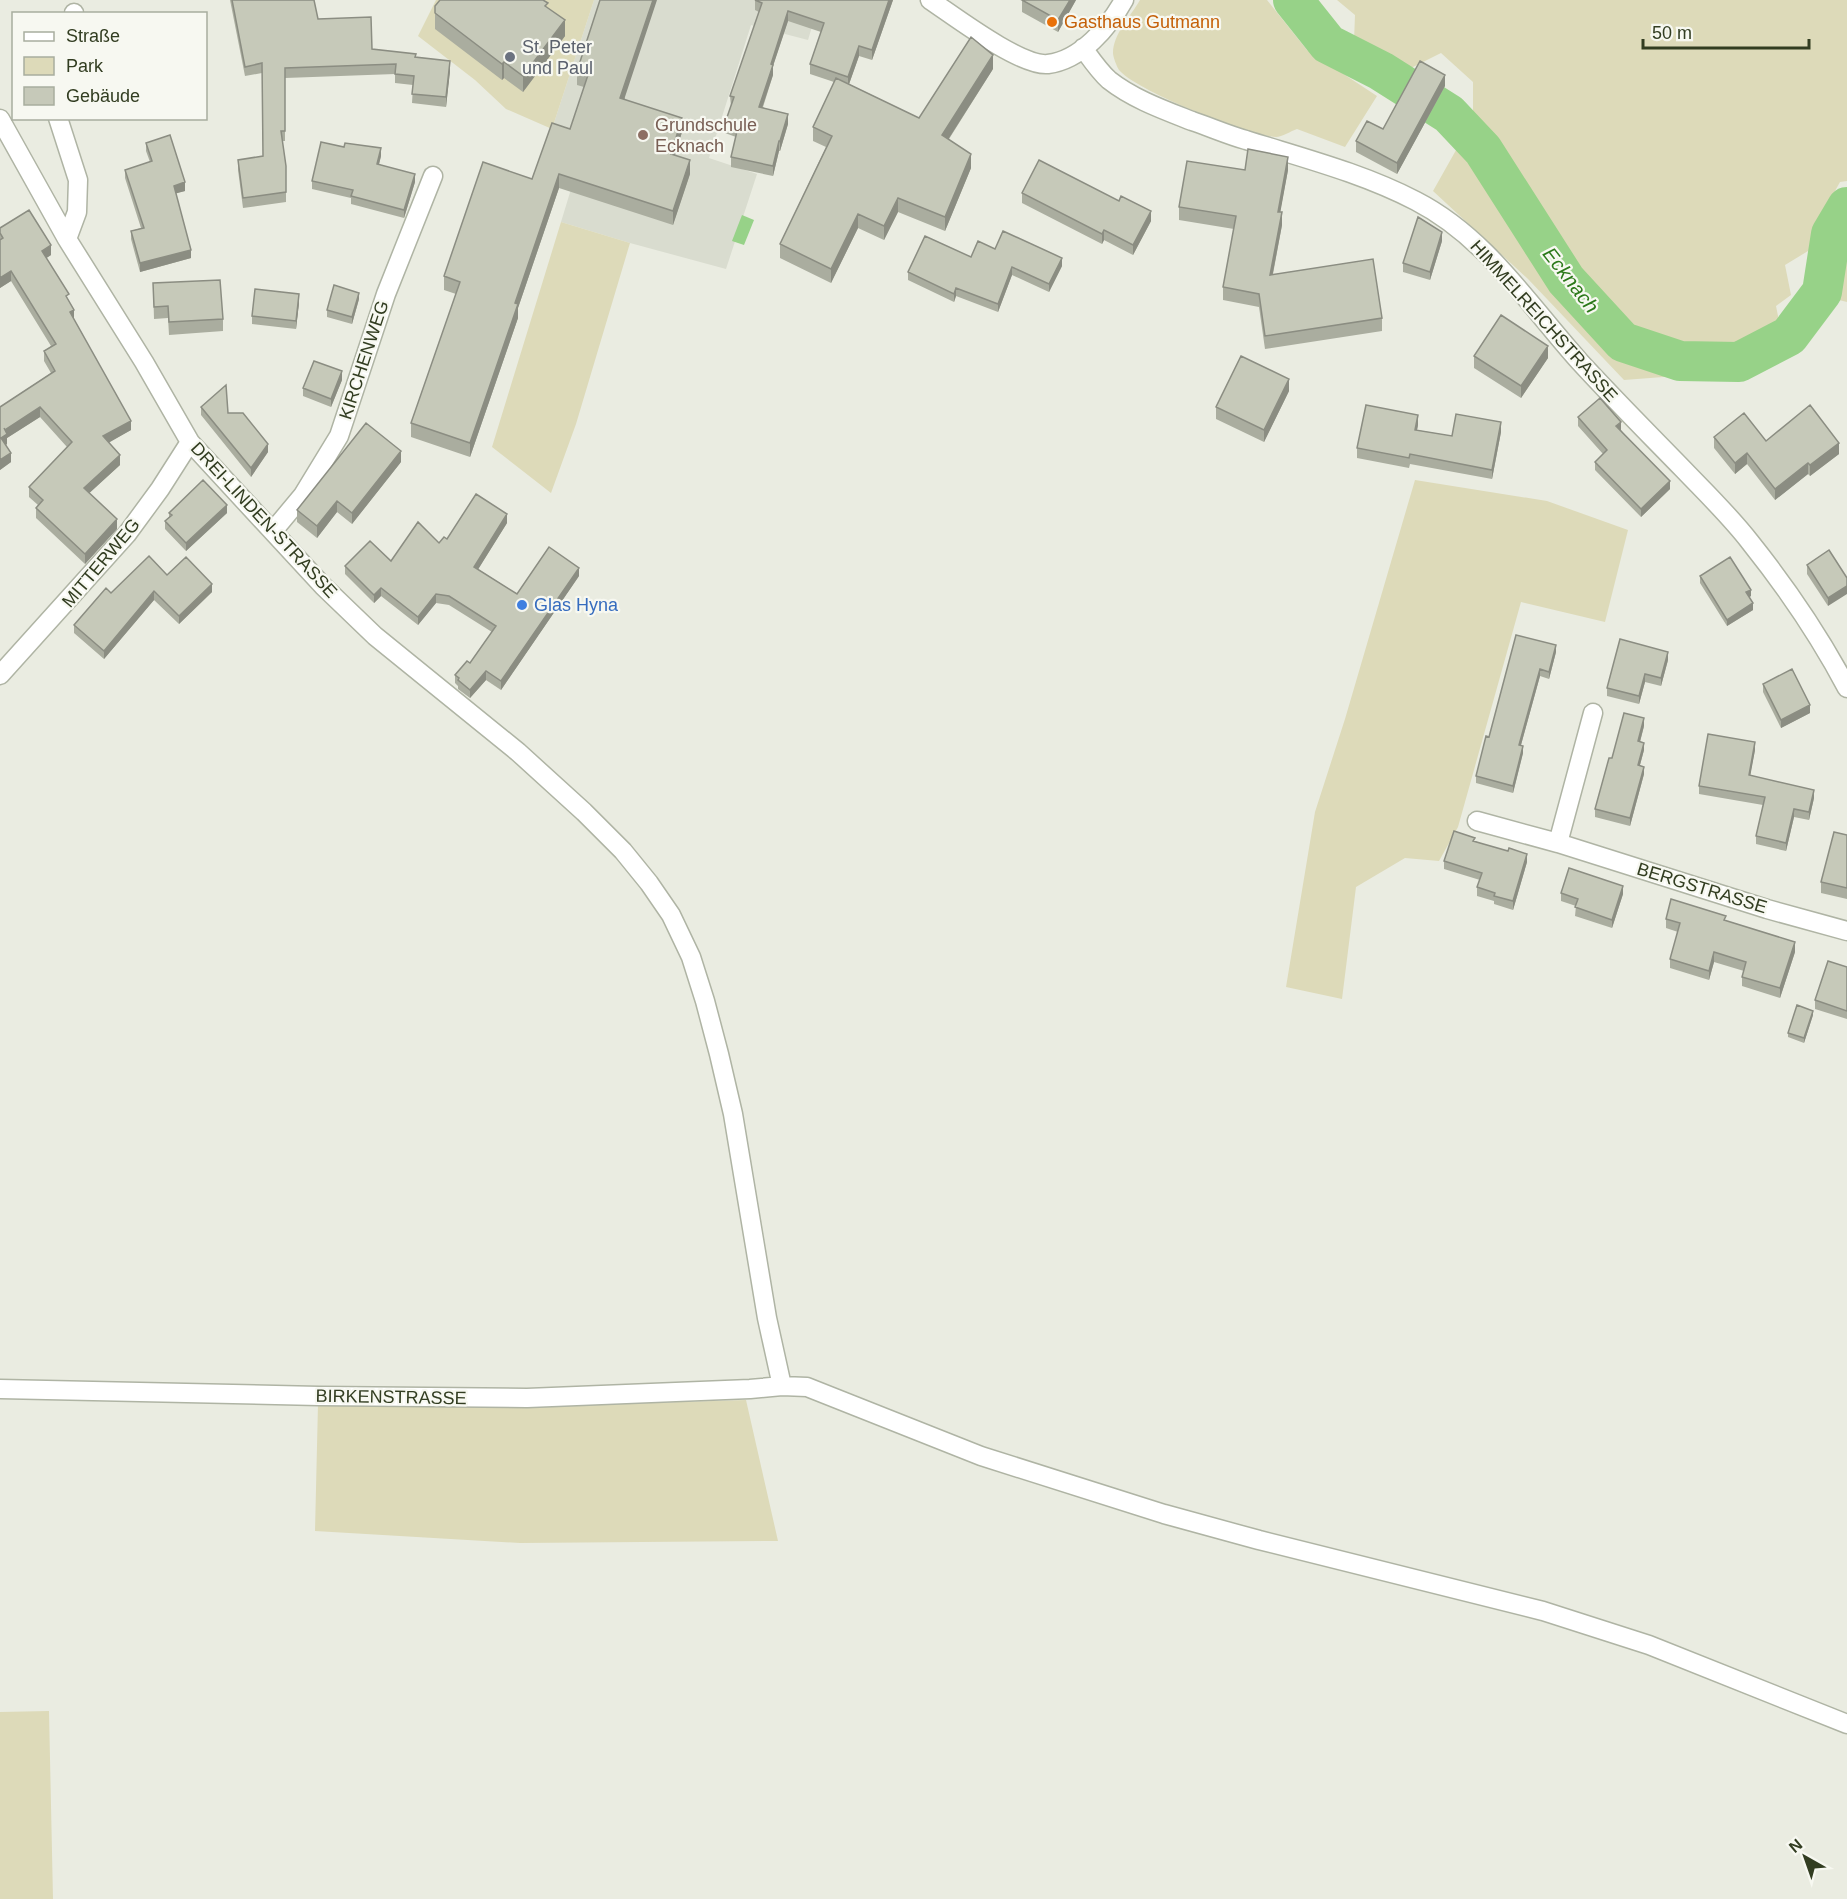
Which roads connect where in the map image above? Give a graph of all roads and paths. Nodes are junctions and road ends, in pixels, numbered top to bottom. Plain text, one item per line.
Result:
1 (930, 0) edge
2 (1124, 0) edge
3 (1083, 48) junction
4 (0, 119) edge
5 (59, 120) edge
6 (433, 176) dead end
7 (67, 239) junction
8 (190, 442) junction
9 (273, 531) junction
10 (3, 666) edge
11 (1846, 685) edge
12 (1593, 713) dead end
13 (1477, 821) dead end
14 (1558, 843) junction
15 (1847, 931) edge
16 (782, 1386) junction
17 (0, 1389) edge
18 (1847, 1724) edge

1 - 3 street
2 - 3 street
3 - 11 street, HIMMELREICHSTRASSE
4 - 7 street, DREI-LINDEN-STRASSE
5 - 7 street
6 - 9 street, KIRCHENWEG
7 - 8 street, DREI-LINDEN-STRASSE
8 - 9 street, DREI-LINDEN-STRASSE
8 - 10 street, MITTERWEG
9 - 16 street, DREI-LINDEN-STRASSE
12 - 14 street
13 - 14 street, BERGSTRASSE
14 - 15 street, BERGSTRASSE
16 - 17 street, BIRKENSTRASSE
16 - 18 street, BIRKENSTRASSE

